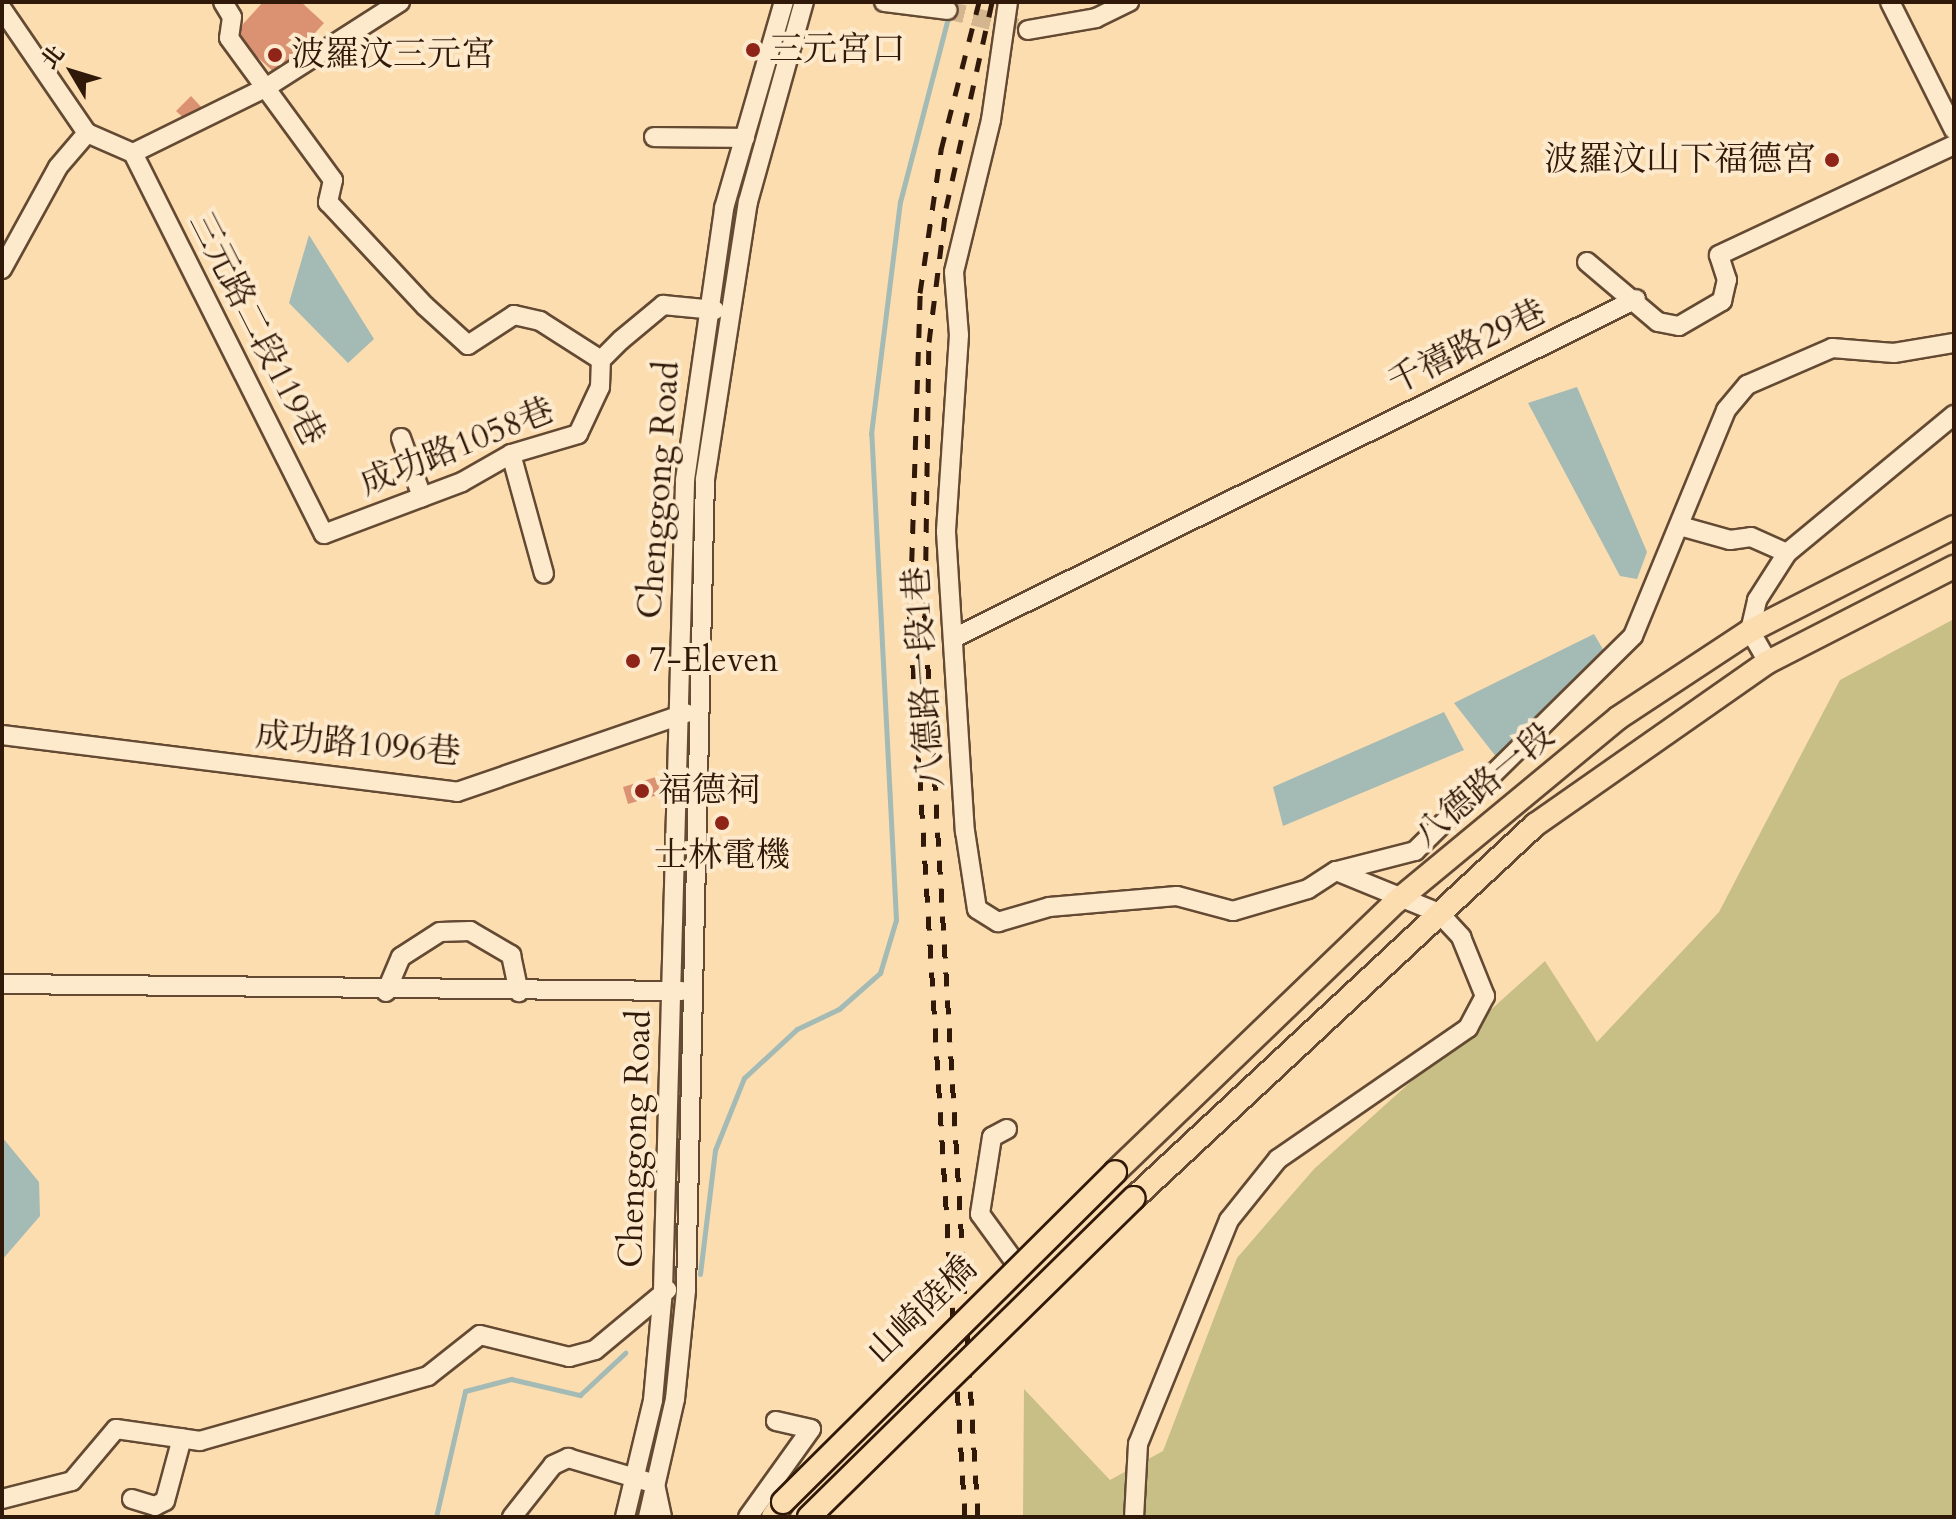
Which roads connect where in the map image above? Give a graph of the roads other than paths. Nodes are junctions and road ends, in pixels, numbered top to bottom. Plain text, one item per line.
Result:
1 (223, 2) edge
2 (400, 2) edge
3 (784, 2) edge
4 (804, 2) edge
5 (884, 2) edge
6 (1008, 2) edge
7 (1129, 2) edge
8 (1890, 2) edge
9 (2, 9) edge
10 (947, 10) dead end
11 (1028, 30) tunnel mouth
12 (267, 87) junction
13 (1954, 130) edge
14 (87, 133) junction
15 (654, 137) dead end
16 (745, 138) junction
17 (1954, 145) edge
18 (133, 153) junction
19 (1587, 262) dead end
20 (2, 269) edge
21 (1636, 299) junction
22 (707, 308) junction
23 (730, 314) junction
24 (1954, 343) edge
25 (601, 360) junction
26 (1954, 415) edge
27 (401, 438) dead end
28 (511, 454) junction
29 (422, 497) junction
30 (1680, 526) junction
31 (1954, 527) edge
32 (324, 534) joint
33 (1787, 553) junction
34 (1954, 567) edge
35 (544, 574) dead end
36 (1750, 631) junction
37 (958, 636) junction
38 (1768, 662) junction
39 (698, 712) junction
40 (677, 714) junction
41 (2, 735) edge
42 (1336, 871) junction
43 (1397, 901) junction
44 (1439, 913) junction
45 (2, 984) edge
46 (672, 991) junction
47 (386, 992) junction
48 (519, 992) junction
49 (693, 992) junction
50 (1007, 1129) dead end
51 (1115, 1172) joint
52 (1134, 1198) joint
53 (1017, 1265) junction
54 (663, 1290) junction
55 (686, 1290) junction
56 (776, 1421) dead end
57 (182, 1438) junction
58 (636, 1475) junction
59 (655, 1484) junction
60 (2, 1499) edge
61 (132, 1499) dead end
62 (778, 1509) edge
63 (512, 1517) edge
64 (625, 1517) edge
65 (648, 1517) edge
66 (662, 1517) edge
67 (748, 1517) edge
68 (809, 1517) edge
69 (1134, 1517) edge

1 - 12 street
2 - 12 street
3 - 16 street, Chenggong Road
4 - 23 street, Chenggong Road
5 - 10 street
6 - 37 street, 八德路一段1巷
7 - 11 street
8 - 13 street
9 - 14 street
12 - 18 street
12 - 25 street
14 - 18 street
14 - 20 street
15 - 16 street
16 - 22 street, Chenggong Road
17 - 21 street
18 - 32 street, 三元路二段119巷
19 - 21 street
21 - 37 street, 千禧路29巷
22 - 23 street
22 - 25 street
22 - 40 street, Chenggong Road
23 - 39 street, Chenggong Road
24 - 30 street
25 - 28 street, 成功路1058巷
26 - 33 street
27 - 29 street
28 - 29 street, 成功路1058巷
28 - 35 street
29 - 32 street, 成功路1058巷
30 - 33 street
30 - 42 street
31 - 36 main road, 八德路一段
33 - 36 street
34 - 38 main road, 八德路一段
36 - 38 street
36 - 43 main road, 八德路一段
37 - 42 street, 八德路一段1巷
38 - 44 main road, 八德路一段
39 - 40 street, 成功路1096巷
39 - 49 street, Chenggong Road
40 - 41 street, 成功路1096巷
40 - 46 street, Chenggong Road
42 - 43 street
43 - 44 street
43 - 51 main road, 八德路一段
44 - 52 main road, 八德路一段
44 - 69 street
45 - 47 street
46 - 48 street
46 - 49 street
46 - 54 street, Chenggong Road
47 - 48 street
47 - 48 street
49 - 55 street, Chenggong Road
50 - 53 street
51 - 53 main road, 山崎陸橋, bridge
52 - 68 main road, 山崎陸橋, bridge
53 - 62 main road, 山崎陸橋, bridge
54 - 55 street
54 - 57 street
54 - 58 street, Chenggong Road
55 - 59 street, Chenggong Road
56 - 67 street
57 - 60 street
57 - 61 street
58 - 59 street
58 - 63 street
58 - 64 street, Chenggong Road
59 - 65 street, Chenggong Road
59 - 66 street

